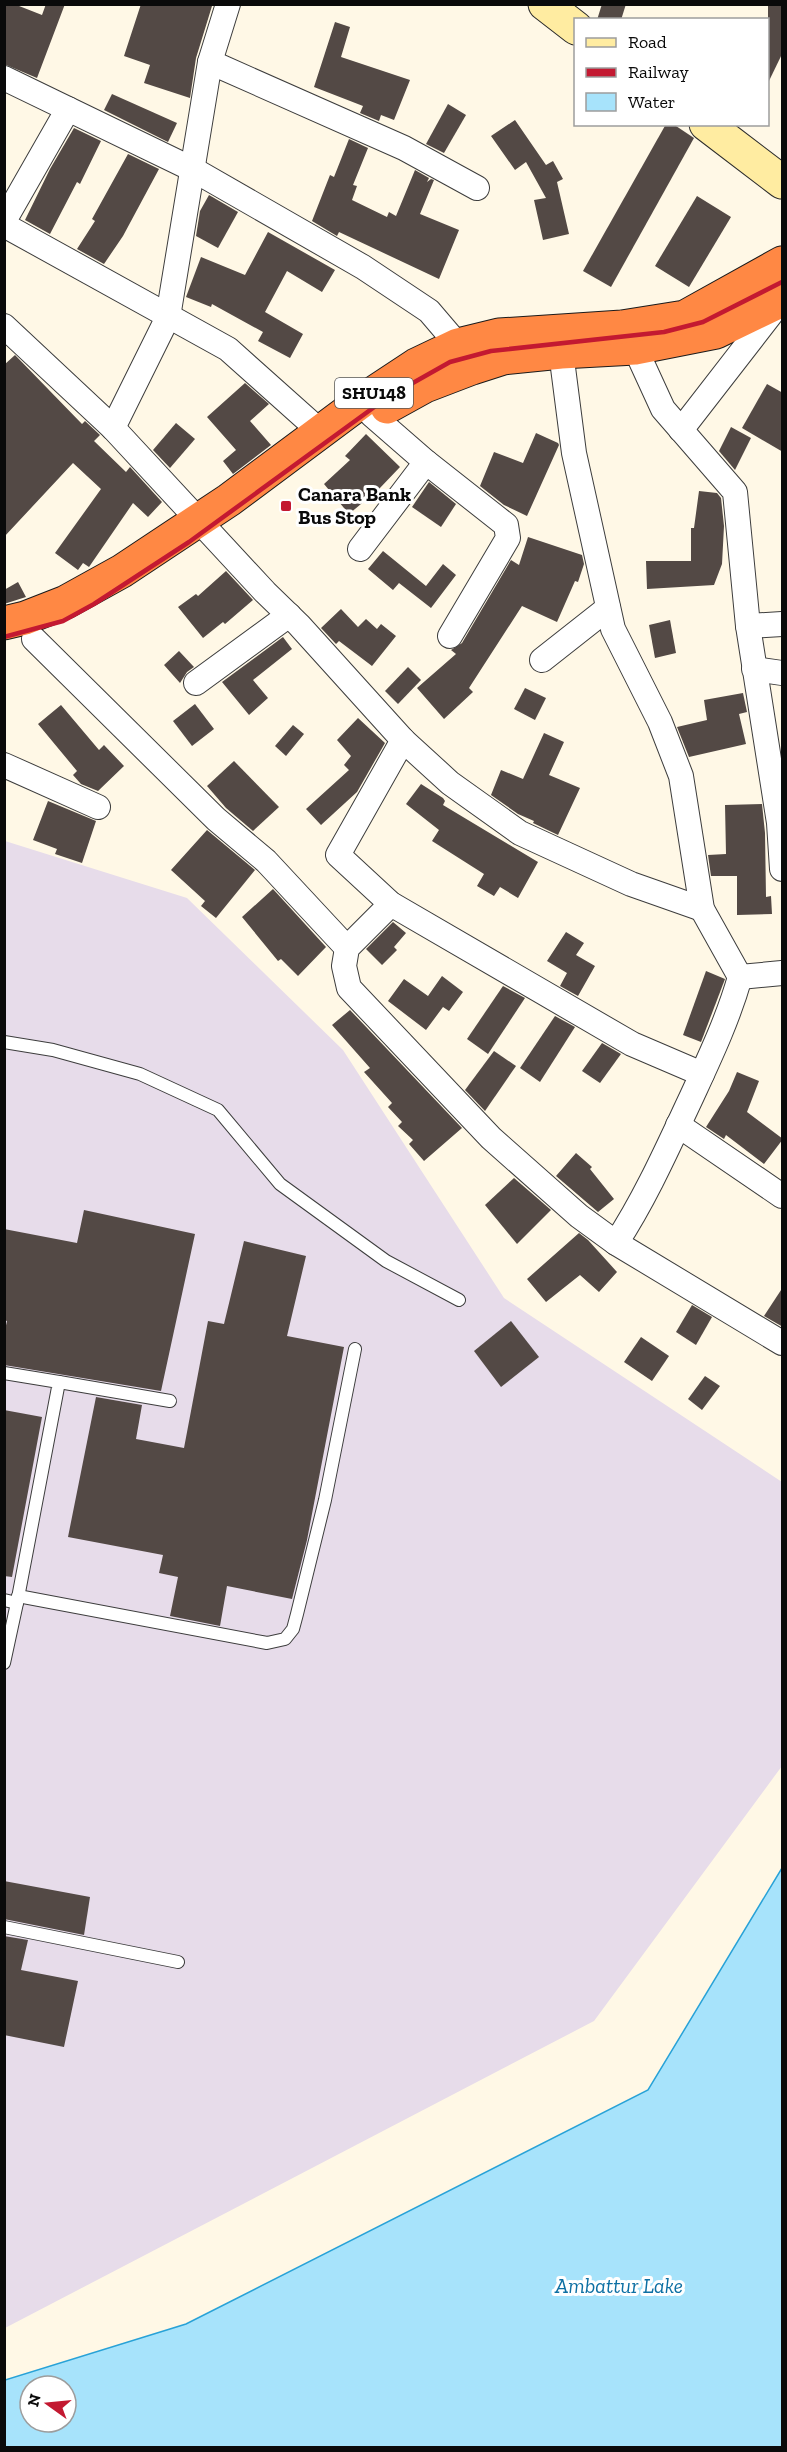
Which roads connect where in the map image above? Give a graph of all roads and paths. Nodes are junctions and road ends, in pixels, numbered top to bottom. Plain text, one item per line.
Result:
1 (228, 4) edge
2 (545, 4) edge
3 (574, 26) edge
4 (210, 62) junction
5 (4, 78) edge
6 (69, 109) junction
7 (709, 126) edge
8 (194, 170) junction
9 (783, 182) edge
10 (477, 188) dead end
11 (4, 223) edge
12 (783, 263) edge
13 (782, 300) edge
14 (168, 316) junction
15 (4, 326) edge
16 (458, 345) junction
17 (635, 348) junction
18 (561, 352) junction
19 (372, 415) junction
20 (113, 428) junction
21 (681, 430) junction
22 (322, 433) junction
23 (426, 462) junction
24 (206, 527) junction
25 (360, 549) dead end
26 (608, 608) junction
27 (289, 615) junction
28 (4, 623) edge
29 (783, 624) edge
30 (748, 626) junction
31 (450, 636) dead end
32 (19, 642) edge
33 (542, 660) dead end
34 (754, 669) junction
35 (783, 673) edge
36 (196, 683) dead end
37 (403, 740) junction
38 (4, 765) edge
39 (98, 807) dead end
40 (782, 859) edge
41 (391, 904) junction
42 (702, 909) junction
43 (347, 948) junction
44 (783, 973) edge
45 (740, 977) junction
46 (4, 1042) edge
47 (702, 1074) junction
48 (678, 1125) junction
49 (783, 1196) edge
50 (616, 1243) junction
51 (459, 1300) dead end
52 (783, 1343) edge
53 (355, 1349) dead end
54 (4, 1373) edge
55 (59, 1382) junction
56 (170, 1401) dead end
57 (13, 1600) edge
58 (4, 1663) edge
59 (4, 1927) edge
60 (178, 1962) dead end

1 - 4 street
2 - 3 street
4 - 8 street
4 - 10 street
5 - 6 street
6 - 8 street
6 - 11 street
7 - 9 street
8 - 14 street
8 - 16 street
11 - 14 street
12 - 16 highway, SHU148
13 - 17 highway, SHU148
13 - 21 street
14 - 20 street
14 - 22 street
15 - 20 street
16 - 22 highway, SHU148
17 - 18 highway, SHU148
17 - 21 street
18 - 19 highway, SHU148
18 - 26 street
19 - 23 street
19 - 24 highway, SHU148
20 - 24 street
21 - 30 street
22 - 24 highway, SHU148
23 - 25 street
23 - 31 street
24 - 27 street
24 - 28 highway, SHU148
24 - 32 highway, SHU148
26 - 33 street
26 - 42 street
27 - 36 street
27 - 37 street
29 - 30 street
30 - 34 street
32 - 43 street
34 - 35 street
34 - 40 street
37 - 41 street
37 - 42 street
38 - 39 street
41 - 43 street
41 - 47 street
42 - 45 street
43 - 50 street
44 - 45 street
45 - 47 street
46 - 51 lane
47 - 48 street
48 - 49 street
48 - 50 street
50 - 52 street
53 - 57 lane
54 - 55 lane
55 - 56 lane
55 - 57 lane
57 - 58 lane
59 - 60 lane

